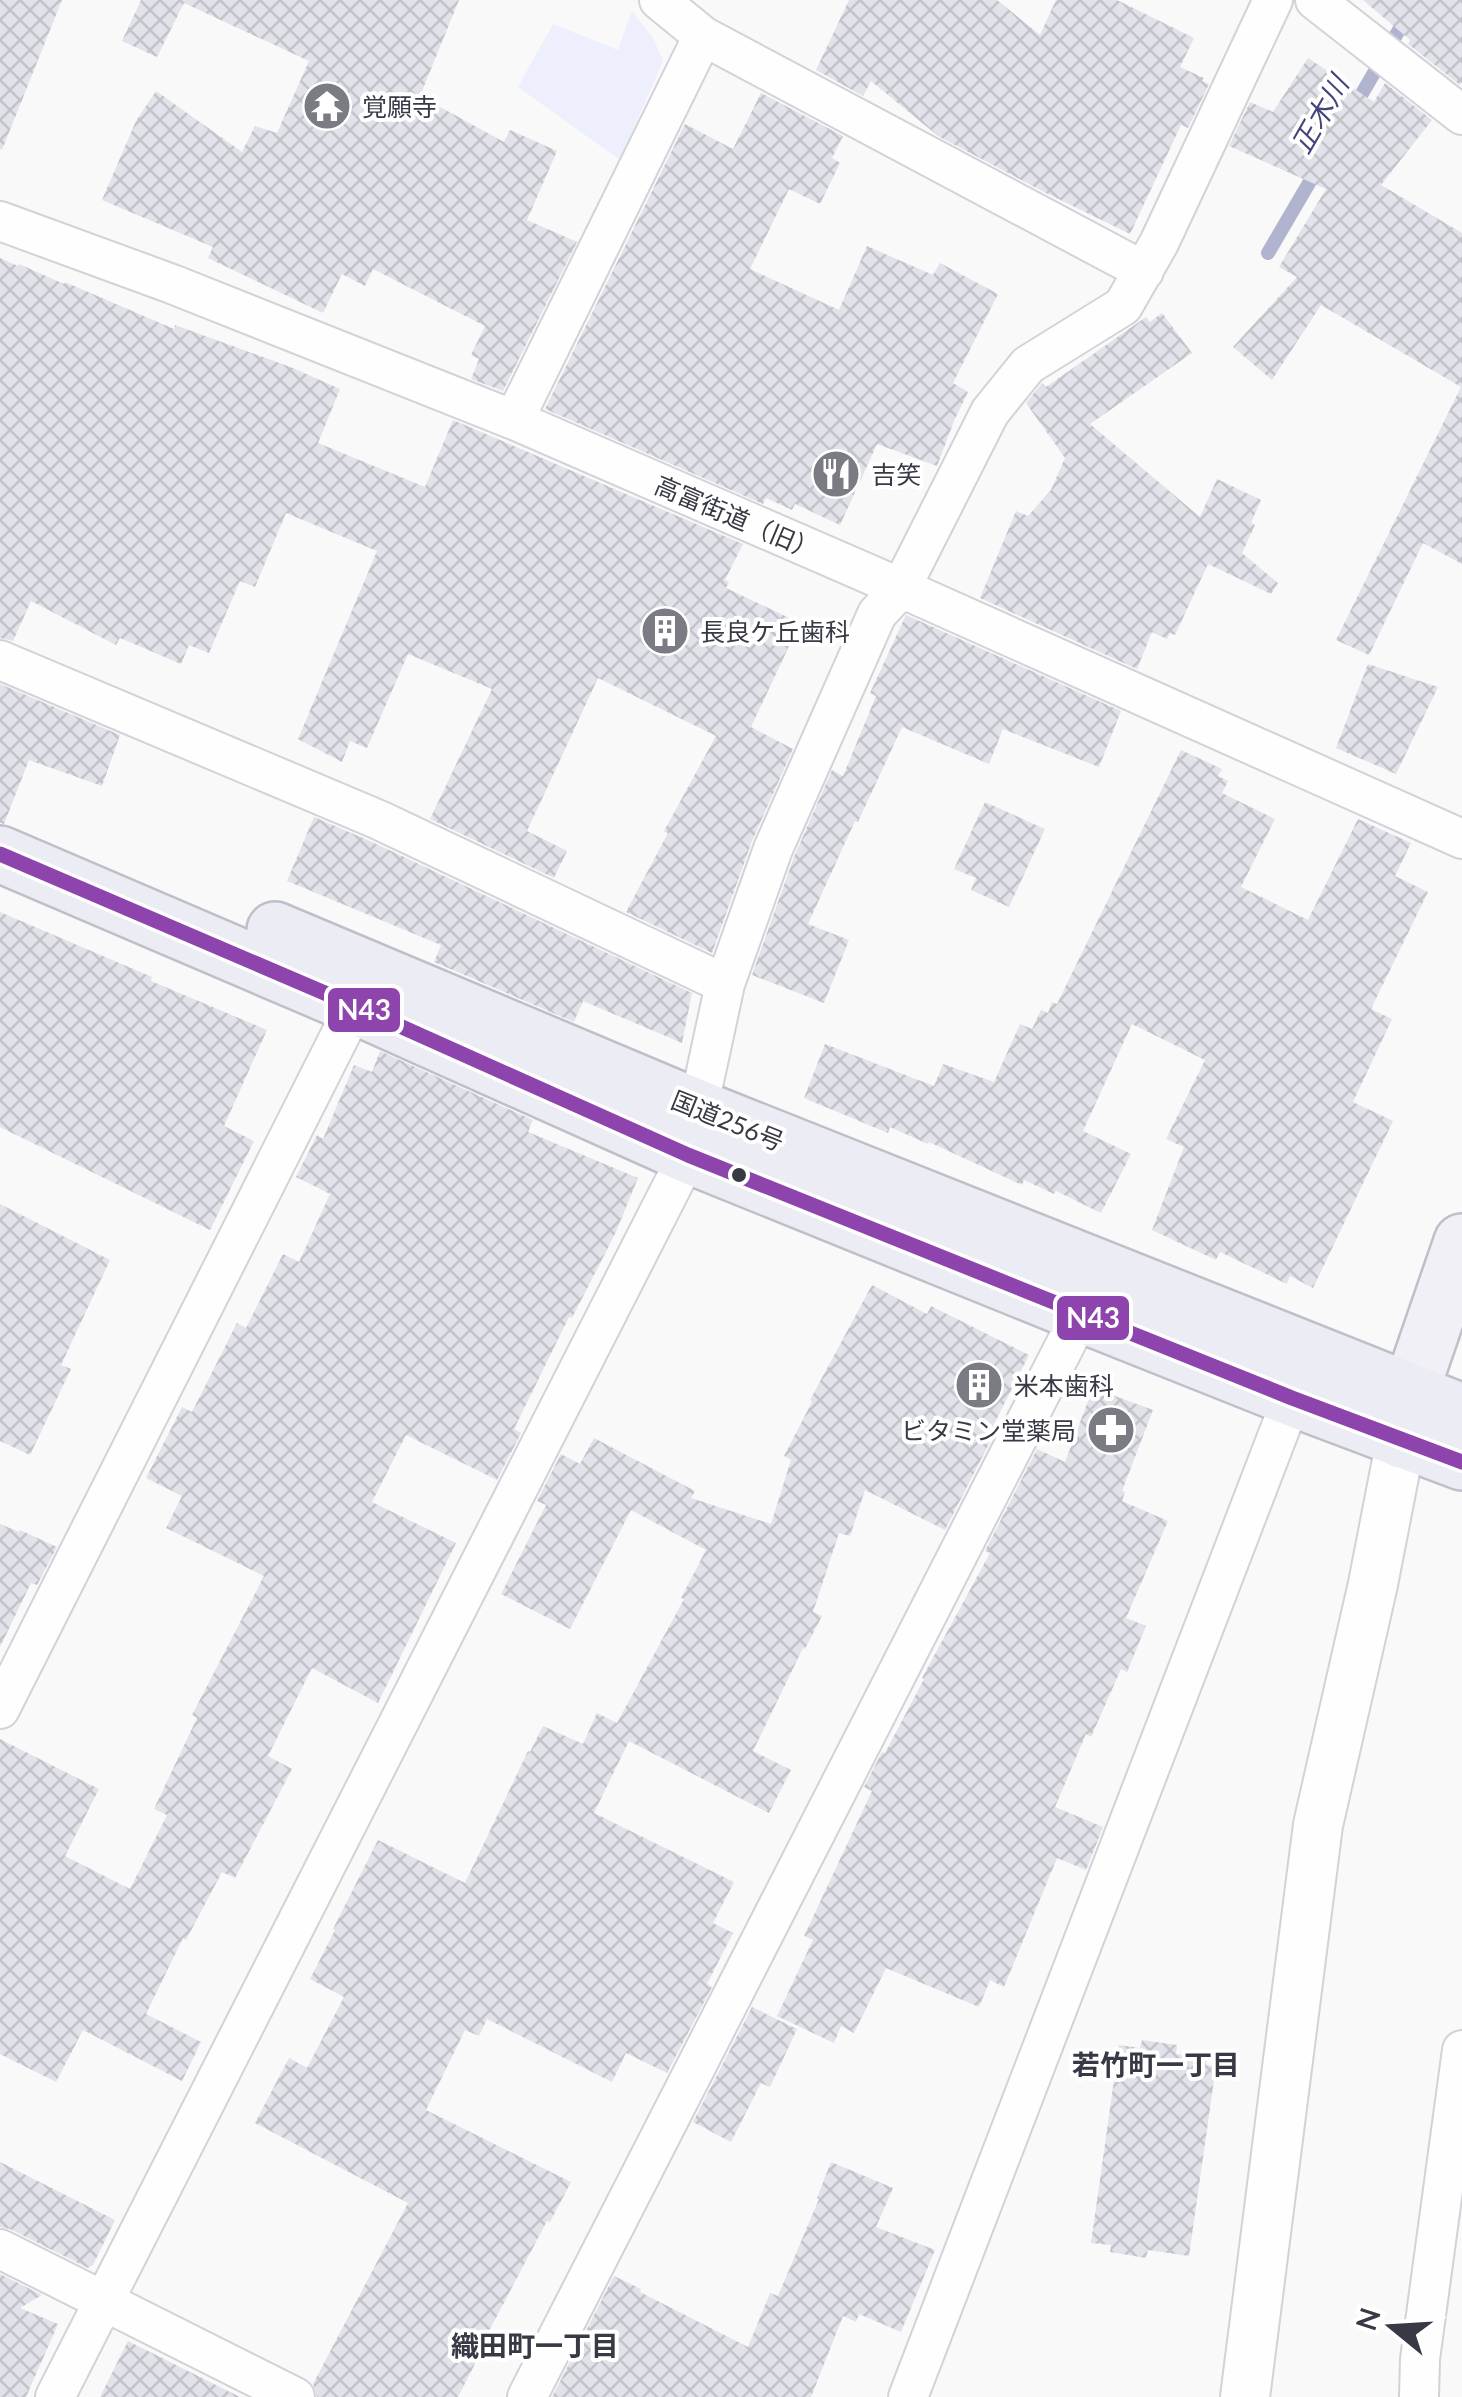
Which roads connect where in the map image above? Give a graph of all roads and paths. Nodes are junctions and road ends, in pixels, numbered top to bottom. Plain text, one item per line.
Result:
1 (660, 0) edge
2 (1273, 0) edge
3 (1315, 0) edge
4 (703, 36) junction
5 (1462, 115) edge
6 (0, 221) edge
7 (1144, 271) junction
8 (514, 420) junction
9 (900, 588) junction
10 (0, 660) edge
11 (0, 815) edge
12 (1462, 840) edge
13 (0, 854) edge
14 (726, 984) junction
15 (355, 1006) junction
16 (693, 1131) junction
17 (1462, 1242) edge
18 (1081, 1314) junction
19 (1292, 1398) junction
20 (1462, 1412) edge
21 (1406, 1416) junction
22 (1462, 1462) edge
23 (0, 1709) edge
24 (1462, 2050) edge
25 (0, 2249) edge
26 (104, 2300) junction
27 (56, 2397) edge
28 (295, 2397) edge
29 (527, 2397) edge
30 (908, 2397) edge
31 (1245, 2397) edge
32 (1419, 2397) edge

1 - 4 street
2 - 7 street
3 - 5 street
4 - 7 street
4 - 8 street
6 - 8 street, 高富街道（旧）
7 - 9 street
8 - 9 street, 高富街道（旧）
9 - 12 street, 高富街道（旧）
9 - 14 street
10 - 14 street
11 - 16 highway, 国道256号
13 - 15 highway, 国道256号
14 - 16 street
15 - 16 highway, 国道256号
15 - 23 street
16 - 18 highway, 国道256号
16 - 21 highway, 国道256号
16 - 26 street
17 - 21 main road
18 - 19 highway, 国道256号
18 - 29 street
19 - 21 highway, 国道256号
19 - 30 street
20 - 21 highway, 国道256号
21 - 22 highway, 国道256号
21 - 31 street
24 - 32 street
25 - 26 street
26 - 27 street
26 - 28 street

